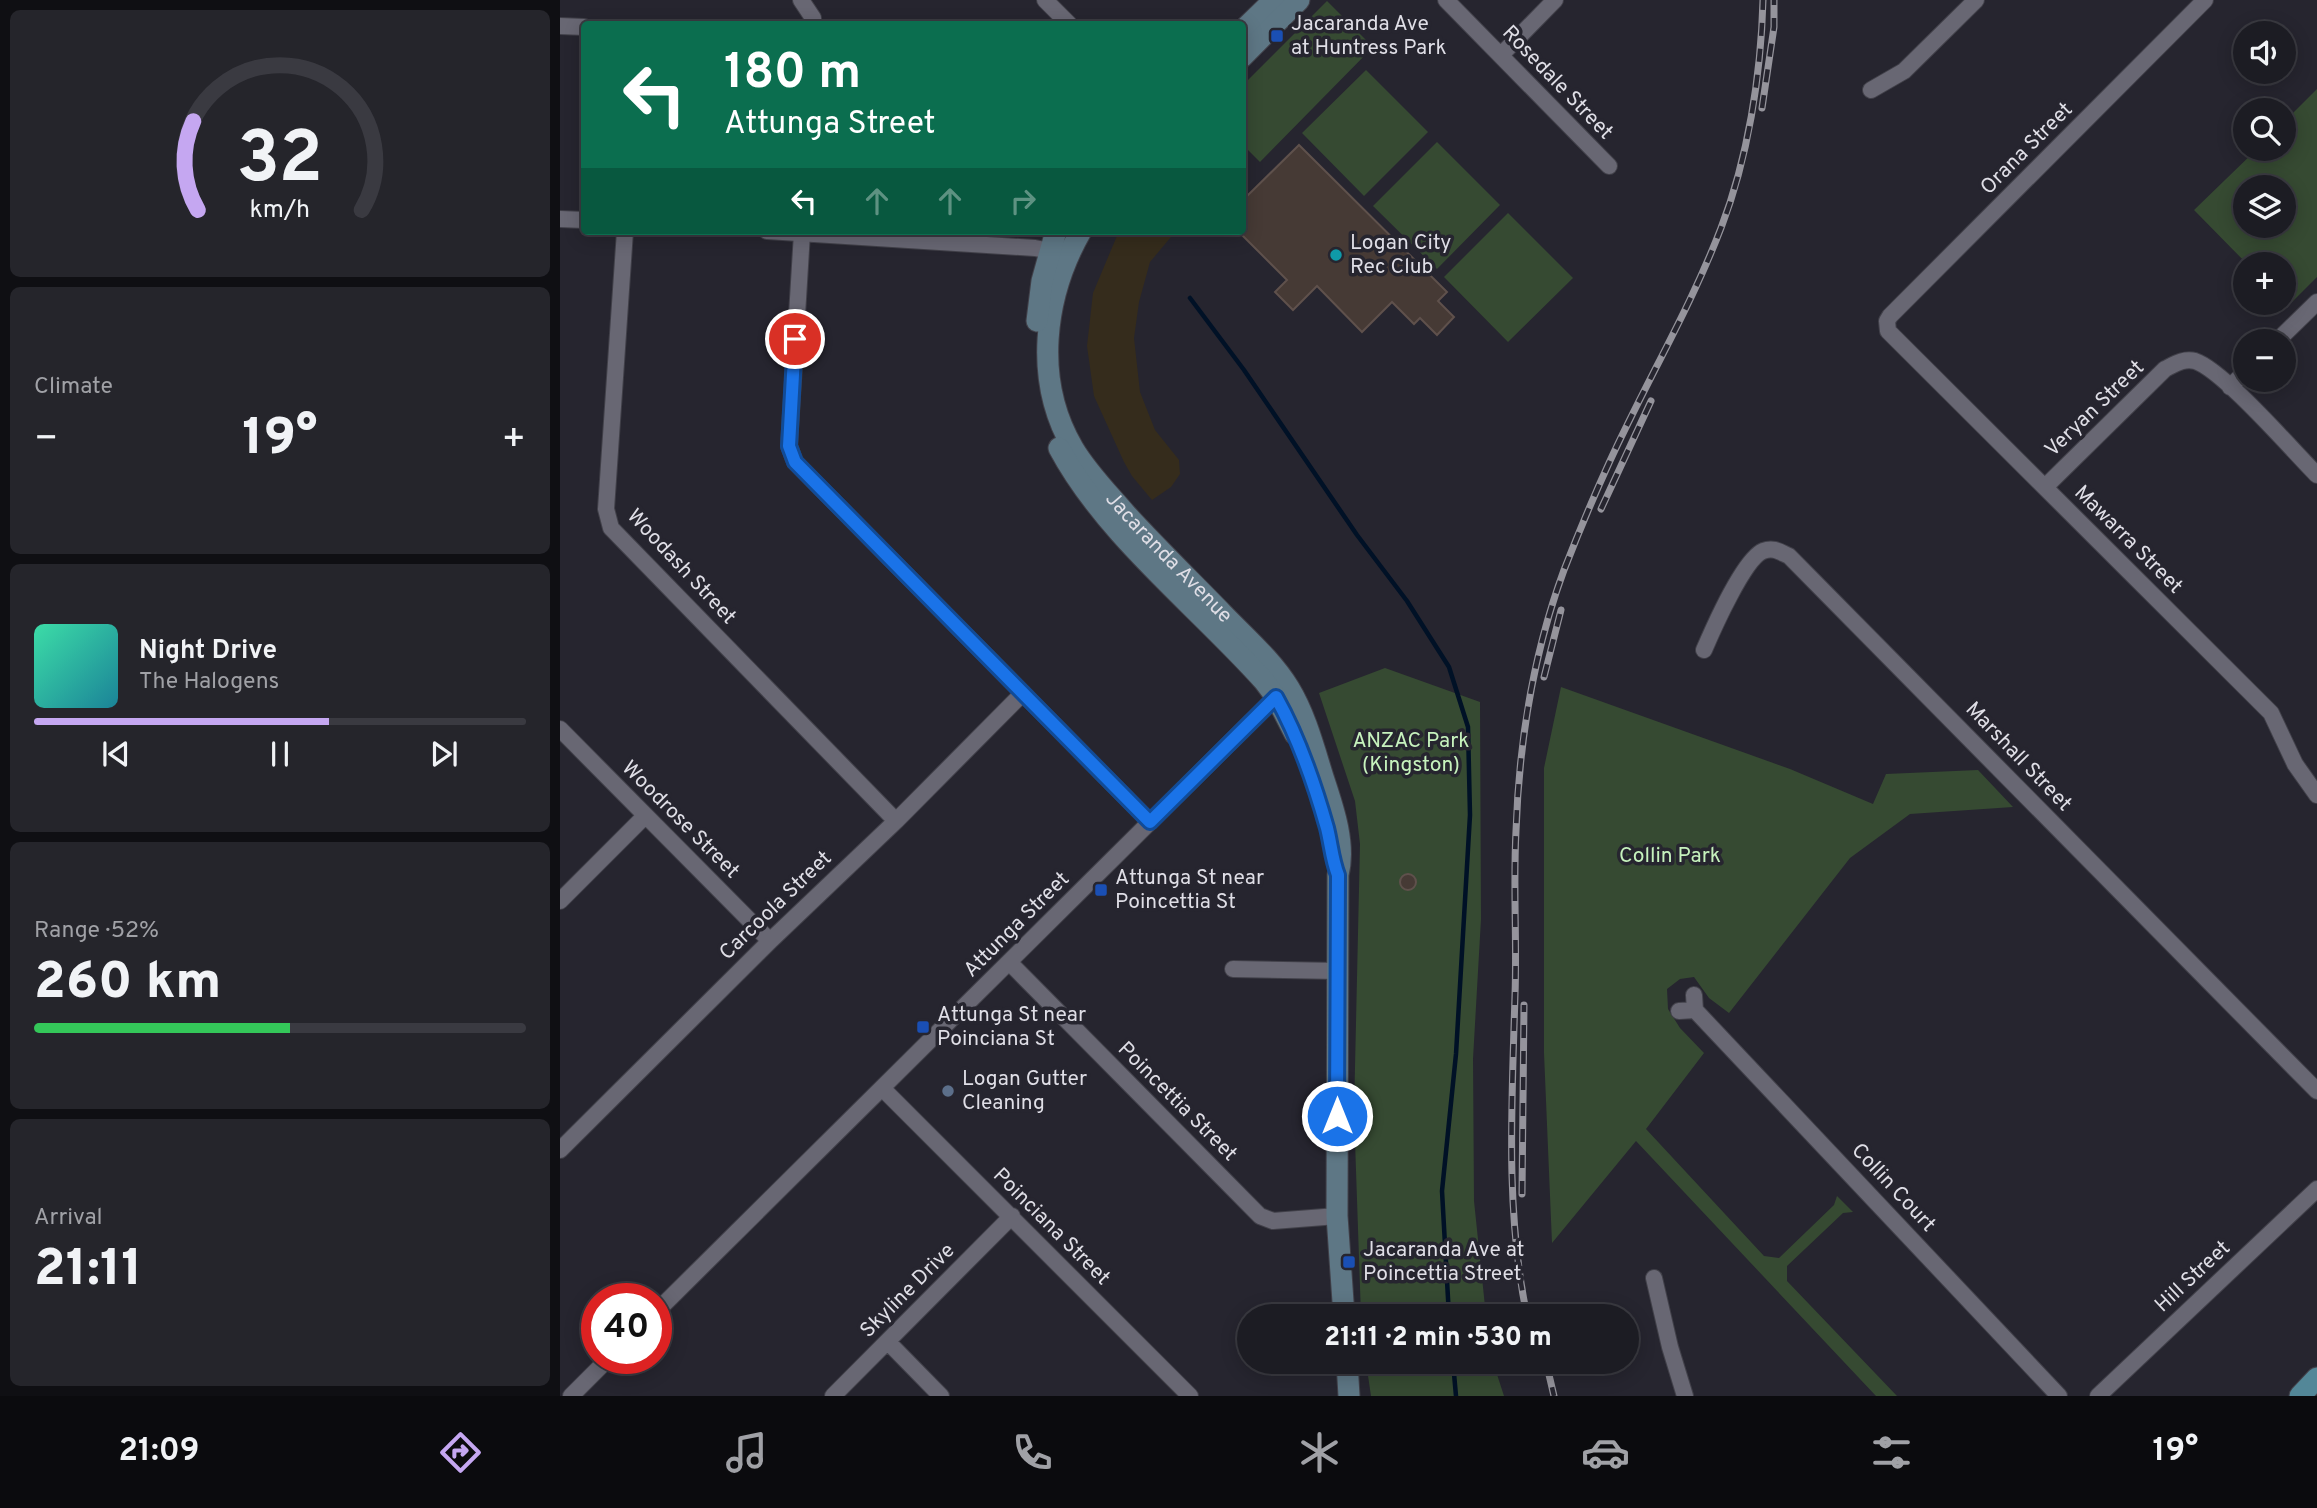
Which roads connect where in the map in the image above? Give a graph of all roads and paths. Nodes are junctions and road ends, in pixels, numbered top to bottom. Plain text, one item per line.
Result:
1 (801, 0) edge
2 (1045, 0) edge
3 (1274, 0) edge
4 (1299, 0) edge
5 (1446, 0) edge
6 (1555, 0) edge
7 (1976, 0) edge
8 (2205, 0) edge
9 (813, 21) edge
10 (1065, 21) edge
11 (560, 26) edge
12 (581, 27) edge
13 (1246, 27) edge
14 (1246, 53) edge
15 (1501, 55) junction
16 (1871, 90) dead end
17 (1609, 166) dead end
18 (560, 219) edge
19 (581, 220) edge
20 (625, 235) edge
21 (802, 235) edge
22 (844, 235) edge
23 (1075, 235) edge
24 (1057, 245) edge
25 (2317, 302) edge
26 (2289, 329) edge
27 (1888, 331) joint
28 (2233, 384) edge
29 (2230, 387) junction
30 (2317, 475) edge
31 (2045, 487) junction
32 (1704, 650) dead end
33 (1023, 693) junction
34 (1282, 693) junction
35 (560, 729) edge
36 (2317, 795) edge
37 (645, 816) junction
38 (896, 821) junction
39 (1150, 822) junction
40 (560, 901) edge
41 (770, 941) junction
42 (1009, 962) junction
43 (1233, 969) dead end
44 (1338, 971) junction
45 (1689, 1005) dead end
46 (882, 1088) junction
47 (2317, 1091) edge
48 (560, 1150) edge
49 (2317, 1189) edge
50 (1012, 1216) junction
51 (1337, 1216) junction
52 (1654, 1278) dead end
53 (672, 1296) edge
54 (1343, 1304) edge
55 (888, 1342) junction
56 (594, 1374) edge
57 (1348, 1374) edge
58 (2308, 1387) edge
59 (571, 1396) edge
60 (833, 1396) edge
61 (941, 1396) edge
62 (1190, 1396) edge
63 (1349, 1396) edge
64 (1685, 1396) edge
65 (2059, 1396) edge
66 (2098, 1396) edge
67 (2286, 1396) edge

1 - 9 street
2 - 10 street
3 - 13 street
4 - 14 street
5 - 15 street, Rosedale Street
6 - 15 street
7 - 16 street
8 - 27 street, Orana Street
11 - 12 street
15 - 17 street, Rosedale Street
18 - 19 street
20 - 38 street, Woodash Street
21 - 33 street
22 - 24 street
23 - 24 street, Jacaranda Avenue
24 - 34 street, Jacaranda Avenue
25 - 26 street
27 - 31 street, Mawarra Street
28 - 29 street
29 - 30 street
29 - 31 street, Veryan Street
31 - 36 street, Mawarra Street
32 - 47 street, Marshall Street
33 - 38 street, Carcoola Street
33 - 39 street
34 - 39 street, Attunga Street
34 - 44 street, Jacaranda Avenue
35 - 37 street, Woodrose Street
37 - 40 street
37 - 41 street, Woodrose Street
38 - 41 street, Carcoola Street
39 - 42 street, Attunga Street
41 - 48 street, Carcoola Street
42 - 46 street, Attunga Street
42 - 51 street, Poincettia Street
43 - 44 street
44 - 51 street, Jacaranda Avenue
45 - 65 street, Collin Court
46 - 50 street, Poinciana Street
46 - 53 street, Attunga Street
49 - 66 street, Hill Street
50 - 55 street, Skyline Drive
50 - 62 street, Poinciana Street
51 - 54 street, Jacaranda Avenue
52 - 64 street
55 - 60 street, Skyline Drive
55 - 61 street
56 - 59 street
57 - 63 street
58 - 67 street

